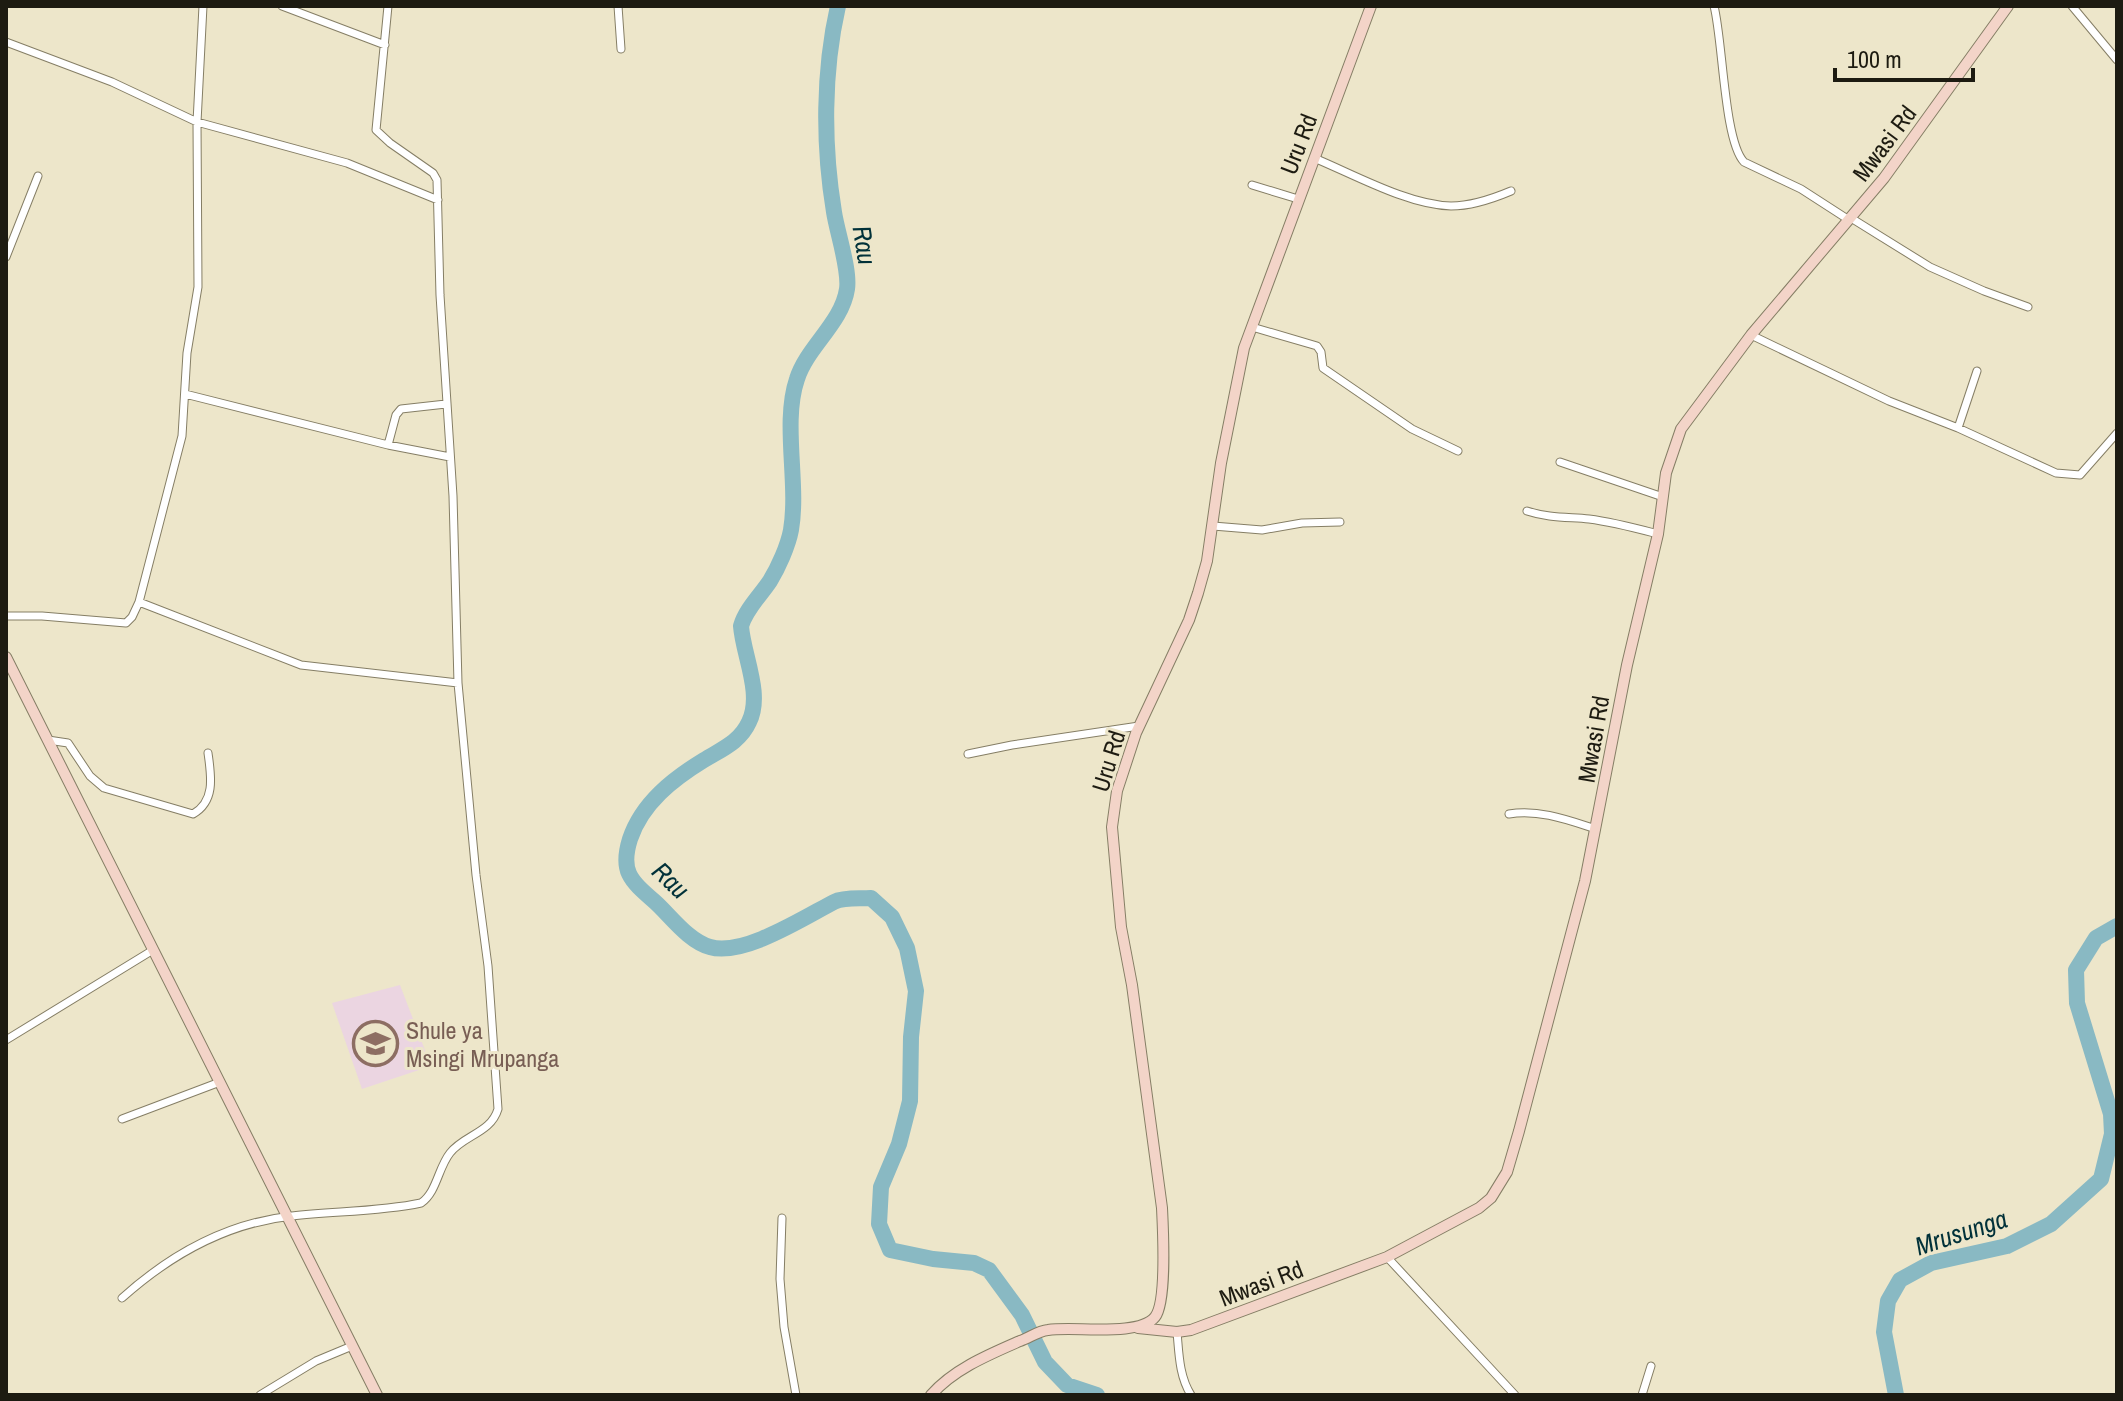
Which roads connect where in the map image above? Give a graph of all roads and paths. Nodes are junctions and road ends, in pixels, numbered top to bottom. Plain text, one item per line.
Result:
1 (203, 6) edge
2 (282, 6) edge
3 (388, 6) edge
4 (618, 6) edge
5 (1371, 6) edge
6 (1714, 6) edge
7 (2008, 6) edge
8 (2072, 6) edge
9 (6, 42) edge
10 (385, 45) junction
11 (621, 49) dead end
12 (2117, 60) edge
13 (197, 122) junction
14 (1314, 158) junction
15 (38, 176) dead end
16 (1252, 185) dead end
17 (1511, 191) dead end
18 (1298, 199) junction
19 (438, 200) junction
20 (1850, 219) junction
21 (6, 257) edge
22 (2028, 307) dead end
23 (1252, 327) junction
24 (1751, 335) junction
25 (1977, 371) dead end
26 (185, 394) junction
27 (446, 404) junction
28 (1958, 428) junction
29 (2117, 433) edge
30 (388, 445) junction
31 (1458, 451) dead end
32 (450, 457) junction
33 (1560, 462) dead end
34 (1663, 497) junction
35 (1527, 511) dead end
36 (1340, 522) dead end
37 (1213, 526) junction
38 (1658, 534) junction
39 (139, 602) junction
40 (6, 616) edge
41 (6, 657) edge
42 (458, 683) junction
43 (1139, 726) junction
44 (48, 740) junction
45 (208, 753) dead end
46 (968, 754) dead end
47 (1509, 814) dead end
48 (1596, 829) junction
49 (153, 950) junction
50 (6, 1040) edge
51 (220, 1082) junction
52 (122, 1119) dead end
53 (288, 1216) junction
54 (782, 1218) dead end
55 (1387, 1257) junction
56 (122, 1298) dead end
57 (1138, 1328) junction
58 (1177, 1332) junction
59 (352, 1346) junction
60 (1651, 1366) dead end
61 (260, 1395) edge
62 (377, 1395) edge
63 (796, 1395) edge
64 (931, 1395) edge
65 (1191, 1395) edge
66 (1515, 1395) edge
67 (1642, 1395) edge

1 - 13 street
2 - 10 street
3 - 10 street
4 - 11 street
5 - 14 street, Uru Rd
6 - 20 street
7 - 20 street, Mwasi Rd
8 - 12 street
9 - 13 street
10 - 19 street
13 - 19 street
13 - 26 street
14 - 17 street
14 - 18 street, Uru Rd
15 - 21 street
16 - 18 street
18 - 23 street, Uru Rd
19 - 27 street
20 - 22 street
20 - 24 street, Mwasi Rd
23 - 31 street
23 - 37 street, Uru Rd
24 - 28 street
24 - 34 street, Mwasi Rd
25 - 28 street
26 - 30 street
26 - 39 street
27 - 30 street
27 - 32 street
28 - 29 street
30 - 32 street
32 - 42 street
33 - 34 street
34 - 38 street, Mwasi Rd
35 - 38 street
36 - 37 street
37 - 43 street, Uru Rd
38 - 48 street, Mwasi Rd
39 - 40 street
39 - 42 street
41 - 44 street
42 - 53 street
43 - 46 street
43 - 57 street, Uru Rd
44 - 45 street
44 - 49 street
47 - 48 street
48 - 55 street, Mwasi Rd
49 - 50 street
49 - 51 street
51 - 52 street
51 - 53 street
53 - 56 street
53 - 59 street
54 - 63 street
55 - 58 street, Mwasi Rd
55 - 66 street
57 - 58 street, Mwasi Rd
57 - 64 street
58 - 65 street
59 - 61 street
59 - 62 street
60 - 67 street

